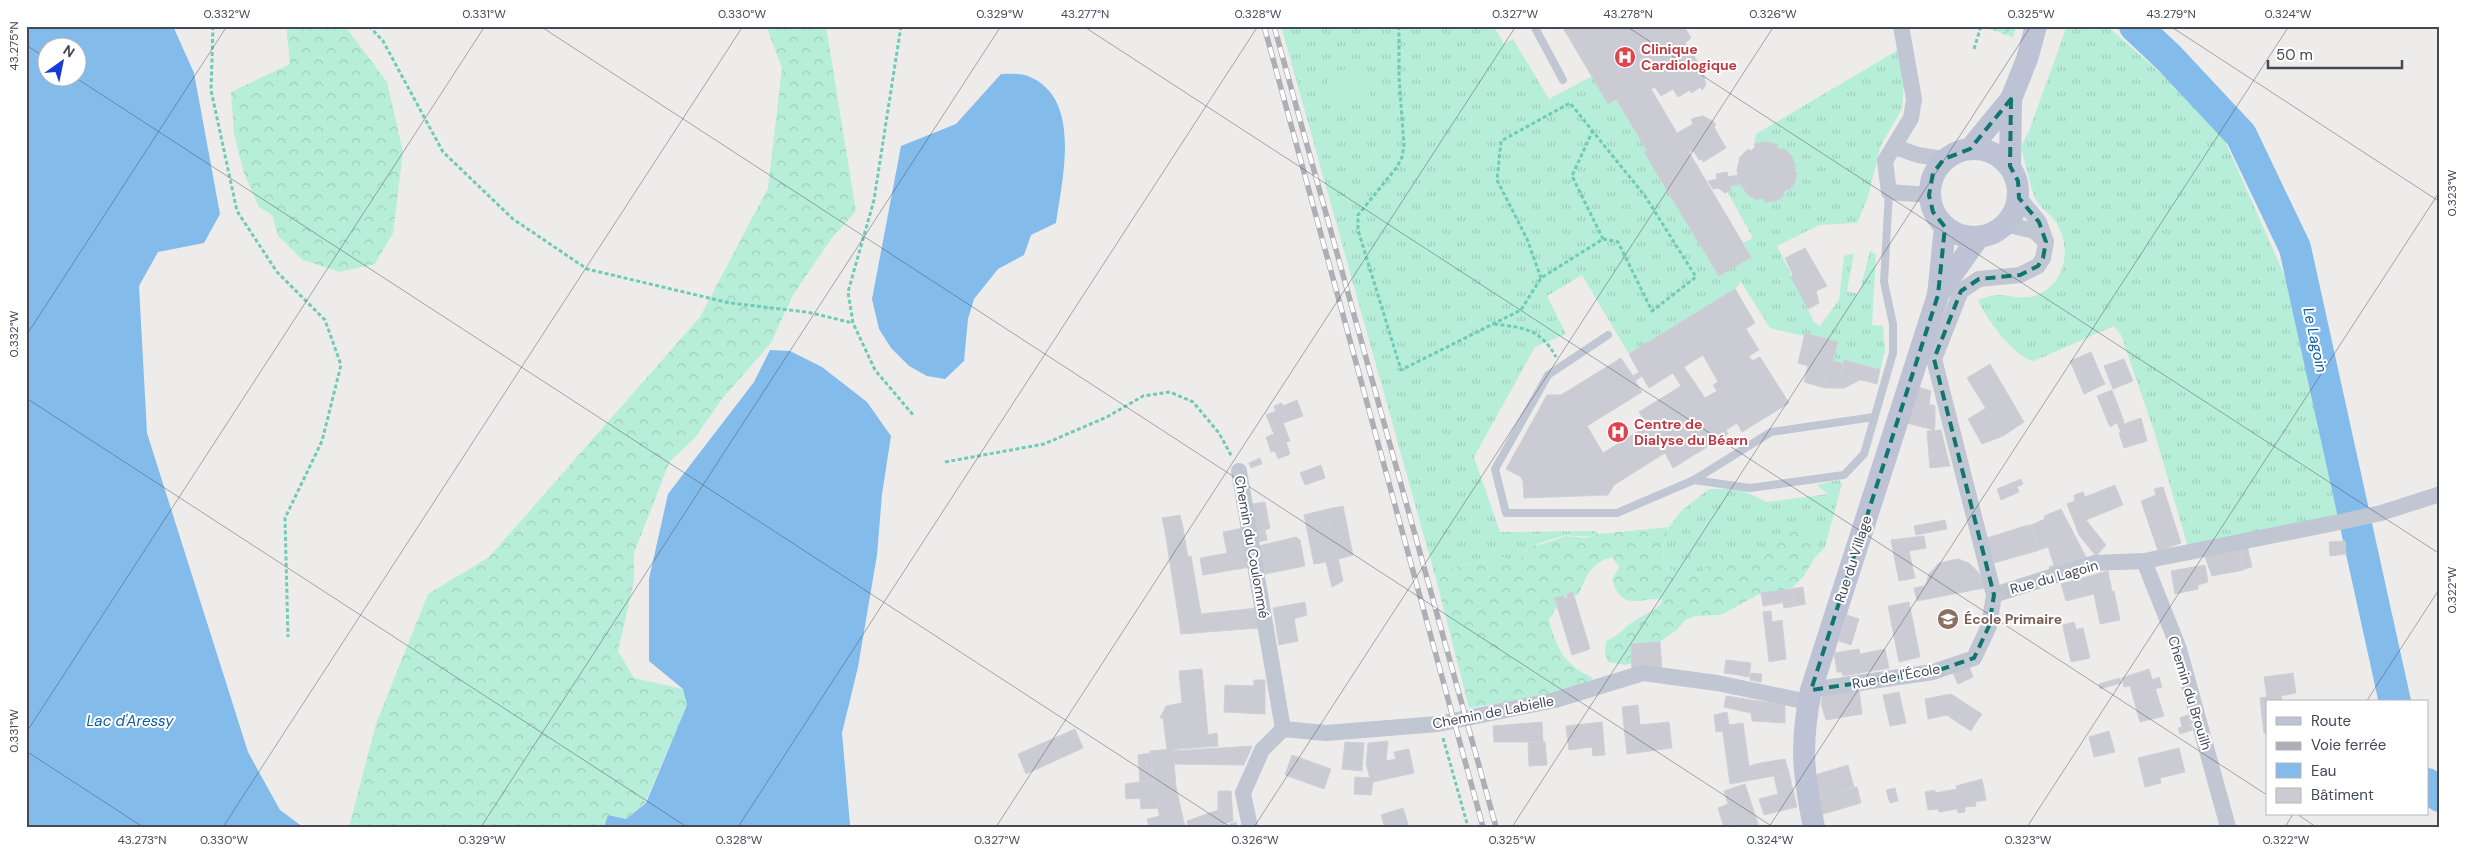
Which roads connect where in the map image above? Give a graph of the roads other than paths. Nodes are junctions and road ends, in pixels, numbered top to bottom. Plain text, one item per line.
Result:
1 (1534, 26) edge
2 (1901, 26) edge
3 (2036, 26) edge
4 (1563, 80) dead end
5 (2011, 99) junction
6 (1895, 147) junction
7 (1970, 149) junction
8 (1944, 159) junction
9 (2010, 166) junction
10 (1889, 192) junction
11 (1930, 195) junction
12 (2019, 198) junction
13 (2005, 224) junction
14 (1945, 227) junction
15 (1978, 238) junction
16 (2046, 242) junction
17 (1938, 295) junction
18 (1608, 335) dead end
19 (1874, 417) junction
20 (1239, 471) road end
21 (1694, 480) junction
22 (2440, 494) edge
23 (2144, 561) junction
24 (1994, 595) junction
25 (1809, 696) junction
26 (1283, 728) junction
27 (1250, 827) edge
28 (1814, 827) edge
29 (2228, 827) edge

1 - 4 lane
2 - 6 street
3 - 5 main road
5 - 7 main road
5 - 9 main road
6 - 8 street
6 - 10 street
7 - 8 main road
7 - 9 main road
8 - 11 main road
9 - 12 main road
10 - 11 street
10 - 19 lane
11 - 14 main road
12 - 13 main road
12 - 16 street
13 - 15 main road
13 - 16 street
14 - 15 main road
14 - 17 main road, Rue du Village
15 - 17 main road, Rue du Village
16 - 24 street, Rue du Lagoin
17 - 25 main road, Rue du Village
18 - 21 lane
19 - 21 lane
19 - 21 lane
20 - 26 street, Chemin du Coulommé
22 - 23 street, Rue du Lagoin
23 - 24 street, Rue du Lagoin
23 - 29 street, Chemin du Brouilh
24 - 25 street, Rue de l'École
25 - 26 street, Chemin de Labielle
25 - 28 main road, Rue du Village
26 - 27 street

